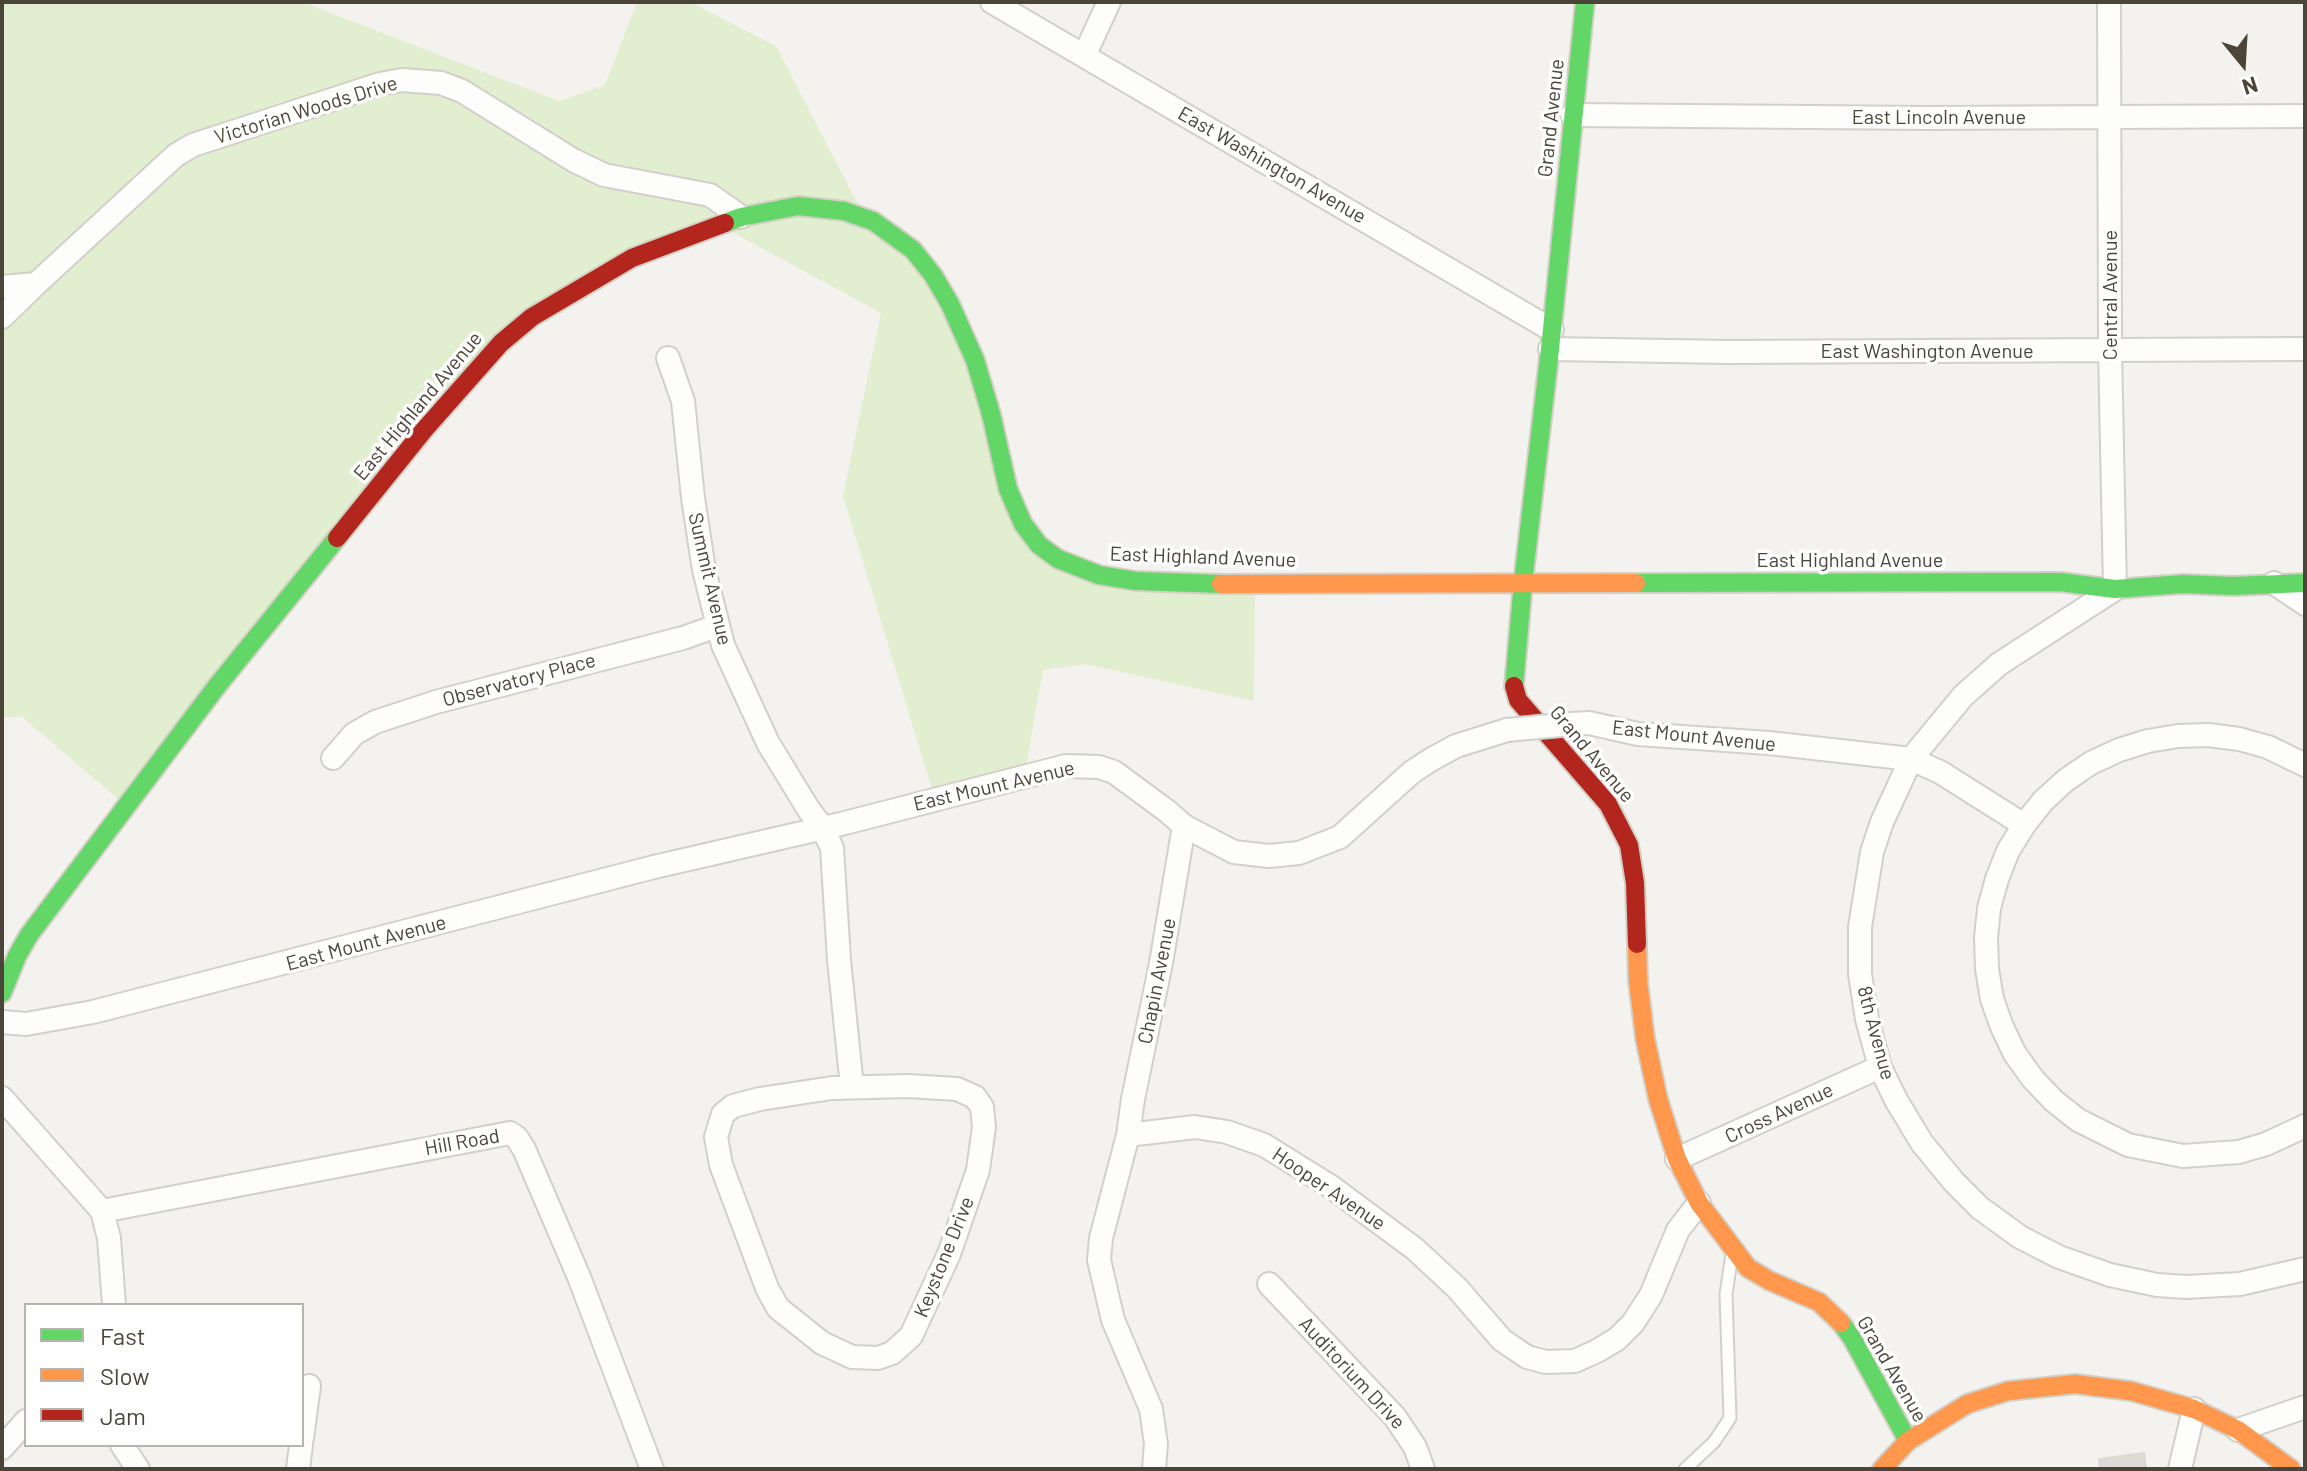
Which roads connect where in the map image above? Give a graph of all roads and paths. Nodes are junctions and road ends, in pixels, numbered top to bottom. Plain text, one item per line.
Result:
1 (992, 2) edge
2 (1109, 2) edge
3 (1585, 2) edge
4 (2109, 2) edge
5 (1084, 56) junction
6 (1572, 115) junction
7 (2110, 116) junction
8 (2305, 116) edge
9 (741, 217) junction
10 (36, 284) junction
11 (2, 287) edge
12 (2, 317) edge
13 (1551, 339) junction
14 (2305, 349) edge
15 (2110, 350) junction
16 (668, 358) dead end
17 (1523, 582) junction
18 (2274, 583) junction
19 (2305, 583) edge
20 (2115, 589) junction
21 (2305, 604) edge
22 (717, 626) junction
23 (333, 758) dead end
24 (1911, 759) junction
25 (2305, 765) edge
26 (2024, 825) junction
27 (1184, 826) junction
28 (822, 827) junction
29 (2, 993) edge
30 (2, 1022) edge
31 (1880, 1067) junction
32 (852, 1087) junction
33 (2, 1098) edge
34 (2305, 1126) edge
35 (1128, 1135) junction
36 (1677, 1159) junction
37 (1699, 1203) junction
38 (102, 1211) junction
39 (1733, 1250) junction
40 (2305, 1269) edge
41 (1269, 1284) dead end
42 (110, 1301) edge
43 (309, 1386) dead end
44 (2305, 1407) edge
45 (2194, 1409) junction
46 (24, 1423) edge
47 (304, 1423) edge
48 (2238, 1430) junction
49 (1908, 1441) junction
50 (123, 1447) edge
51 (301, 1447) edge
52 (2, 1448) edge
53 (138, 1469) edge
54 (298, 1469) edge
55 (652, 1469) edge
56 (1154, 1469) edge
57 (1423, 1469) edge
58 (1685, 1469) edge
59 (1882, 1469) edge
60 (2180, 1469) edge
61 (2291, 1469) edge

1 - 5 street, East Washington Avenue
2 - 5 street
3 - 6 street, Grand Avenue
4 - 7 street, Central Avenue
5 - 13 street, East Washington Avenue
6 - 7 street, East Lincoln Avenue
6 - 13 street, Grand Avenue
7 - 8 street, East Lincoln Avenue
7 - 15 street, Central Avenue
9 - 10 street, Victorian Woods Drive
9 - 17 street, East Highland Avenue
9 - 29 street, East Highland Avenue
10 - 11 street
10 - 12 street, Victorian Woods Drive
13 - 15 street, East Washington Avenue
13 - 17 street, Grand Avenue
14 - 15 street, East Washington Avenue
15 - 20 street, Central Avenue
16 - 22 street, Summit Avenue
17 - 20 street, East Highland Avenue
17 - 36 street, Grand Avenue
18 - 19 street, East Highland Avenue
18 - 20 street, East Highland Avenue
18 - 21 street
20 - 24 street, 8th Avenue
22 - 23 street, Observatory Place
22 - 28 street, Summit Avenue
24 - 26 street, East Mount Avenue
24 - 27 street, East Mount Avenue, bridge
24 - 31 street, 8th Avenue
25 - 26 street
26 - 34 street
27 - 28 street, East Mount Avenue
27 - 35 street, Chapin Avenue
28 - 30 street, East Mount Avenue
28 - 32 street
31 - 36 street, Cross Avenue
31 - 40 street, 8th Avenue
32 - 32 street, Keystone Drive
33 - 38 street
35 - 37 street, Hooper Avenue
35 - 56 street
36 - 37 street, Grand Avenue
37 - 39 street, Grand Avenue
38 - 42 street
38 - 55 street, Hill Road
39 - 49 street, Grand Avenue
39 - 58 lane
41 - 57 street, Auditorium Drive
43 - 47 street
44 - 48 street
45 - 48 street
45 - 49 street
45 - 60 street
46 - 52 street
48 - 61 street
49 - 59 street
50 - 53 street
51 - 54 street

